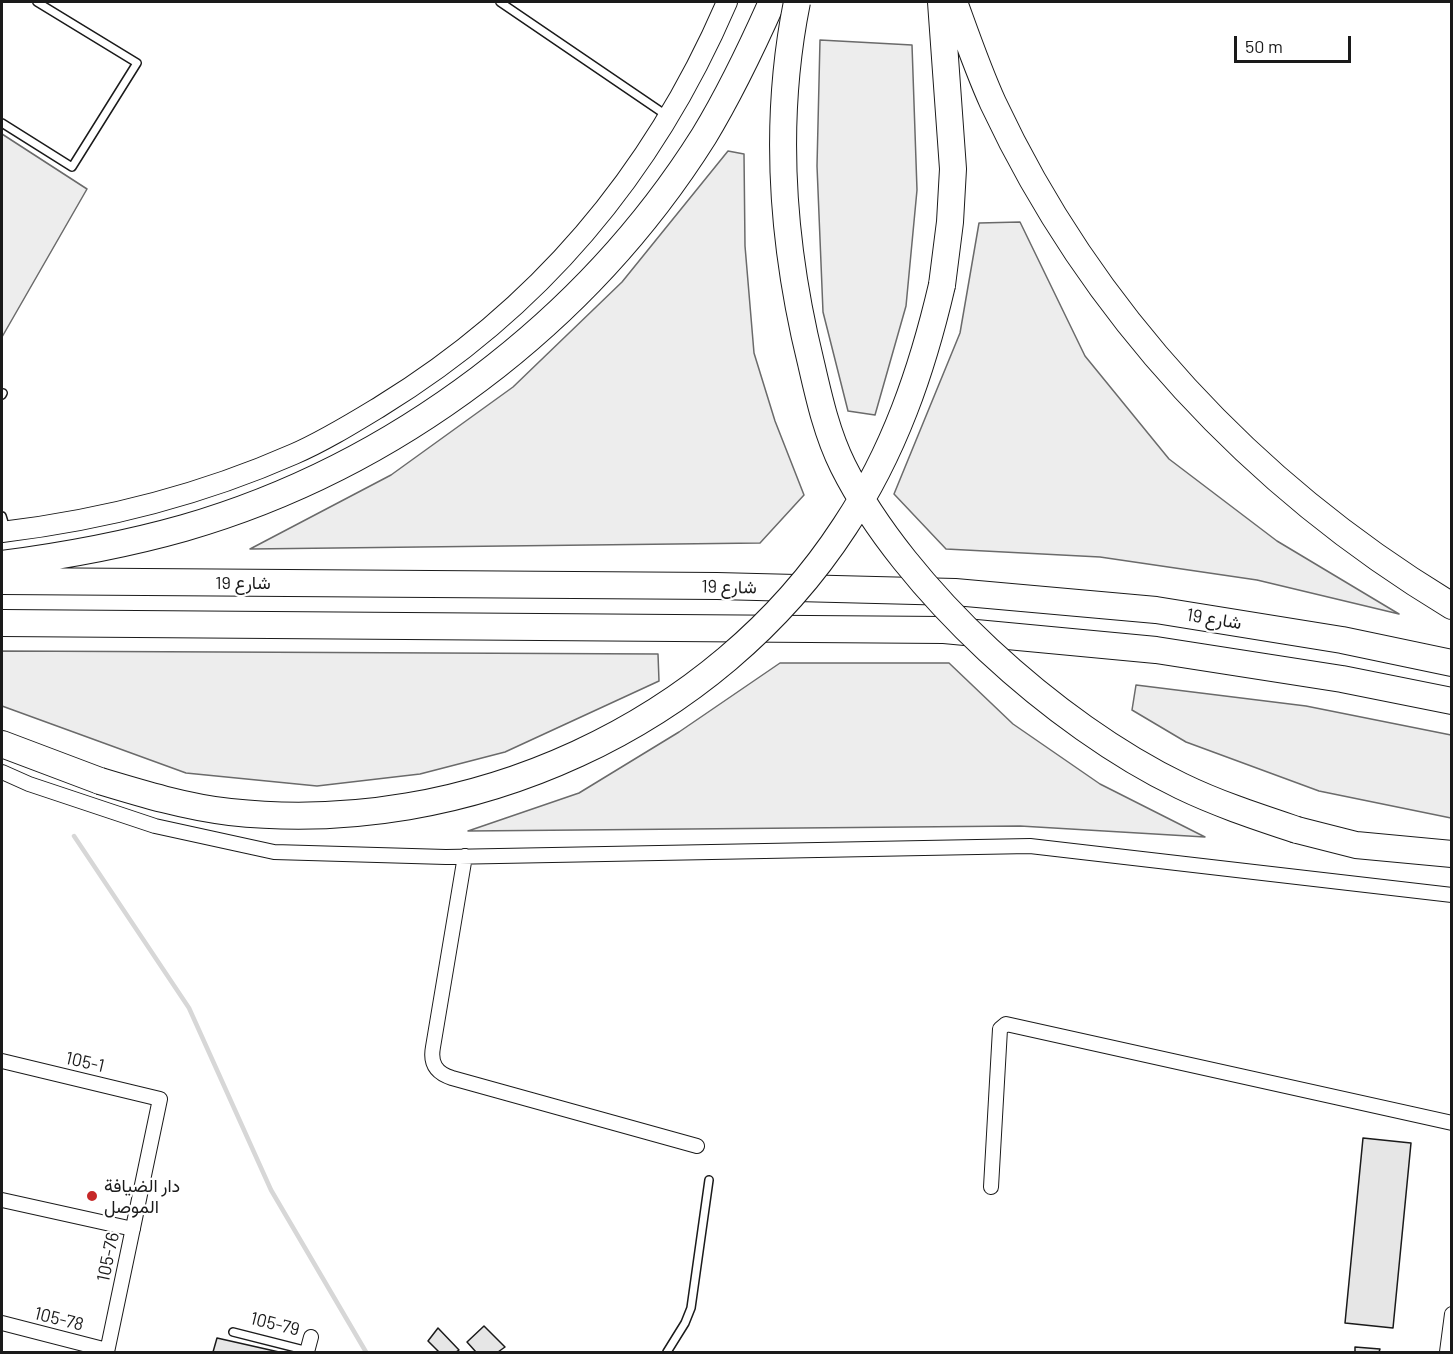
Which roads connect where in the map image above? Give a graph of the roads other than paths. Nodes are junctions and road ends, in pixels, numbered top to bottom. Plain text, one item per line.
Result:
1 (36, 2) edge
2 (500, 2) edge
3 (727, 2) edge
4 (772, 2) edge
5 (797, 2) edge
6 (941, 2) edge
7 (954, 2) edge
8 (668, 116) junction
9 (2, 123) edge
10 (3, 526) edge
11 (2, 564) edge
12 (2, 581) edge
13 (1452, 606) edge
14 (2, 623) edge
15 (1452, 663) edge
16 (1452, 701) edge
17 (2, 744) edge
18 (2, 772) edge
19 (1452, 854) edge
20 (465, 856) junction
21 (1452, 895) edge
22 (2, 1061) edge
23 (160, 1099) joint
24 (1452, 1123) edge
25 (697, 1146) dead end
26 (709, 1180) dead end
27 (991, 1187) dead end
28 (2, 1200) edge
29 (133, 1229) junction
30 (1452, 1314) edge
31 (2, 1323) edge
32 (233, 1332) dead end
33 (309, 1347) edge
34 (107, 1351) edge
35 (667, 1353) edge
36 (1447, 1353) edge

1 - 9 lane
2 - 8 lane
3 - 8 main road
4 - 11 highway
5 - 19 highway, bridge
6 - 17 highway, bridge
7 - 13 highway
8 - 10 main road
12 - 15 highway, شارع 19
14 - 16 highway
18 - 20 street
20 - 21 street
20 - 25 street
22 - 23 street, 105-1
23 - 29 street, 105-76
24 - 27 street
26 - 35 lane
28 - 29 street
29 - 34 street, 105-76
30 - 36 street
31 - 34 street, 105-78
32 - 33 lane, 105-79

